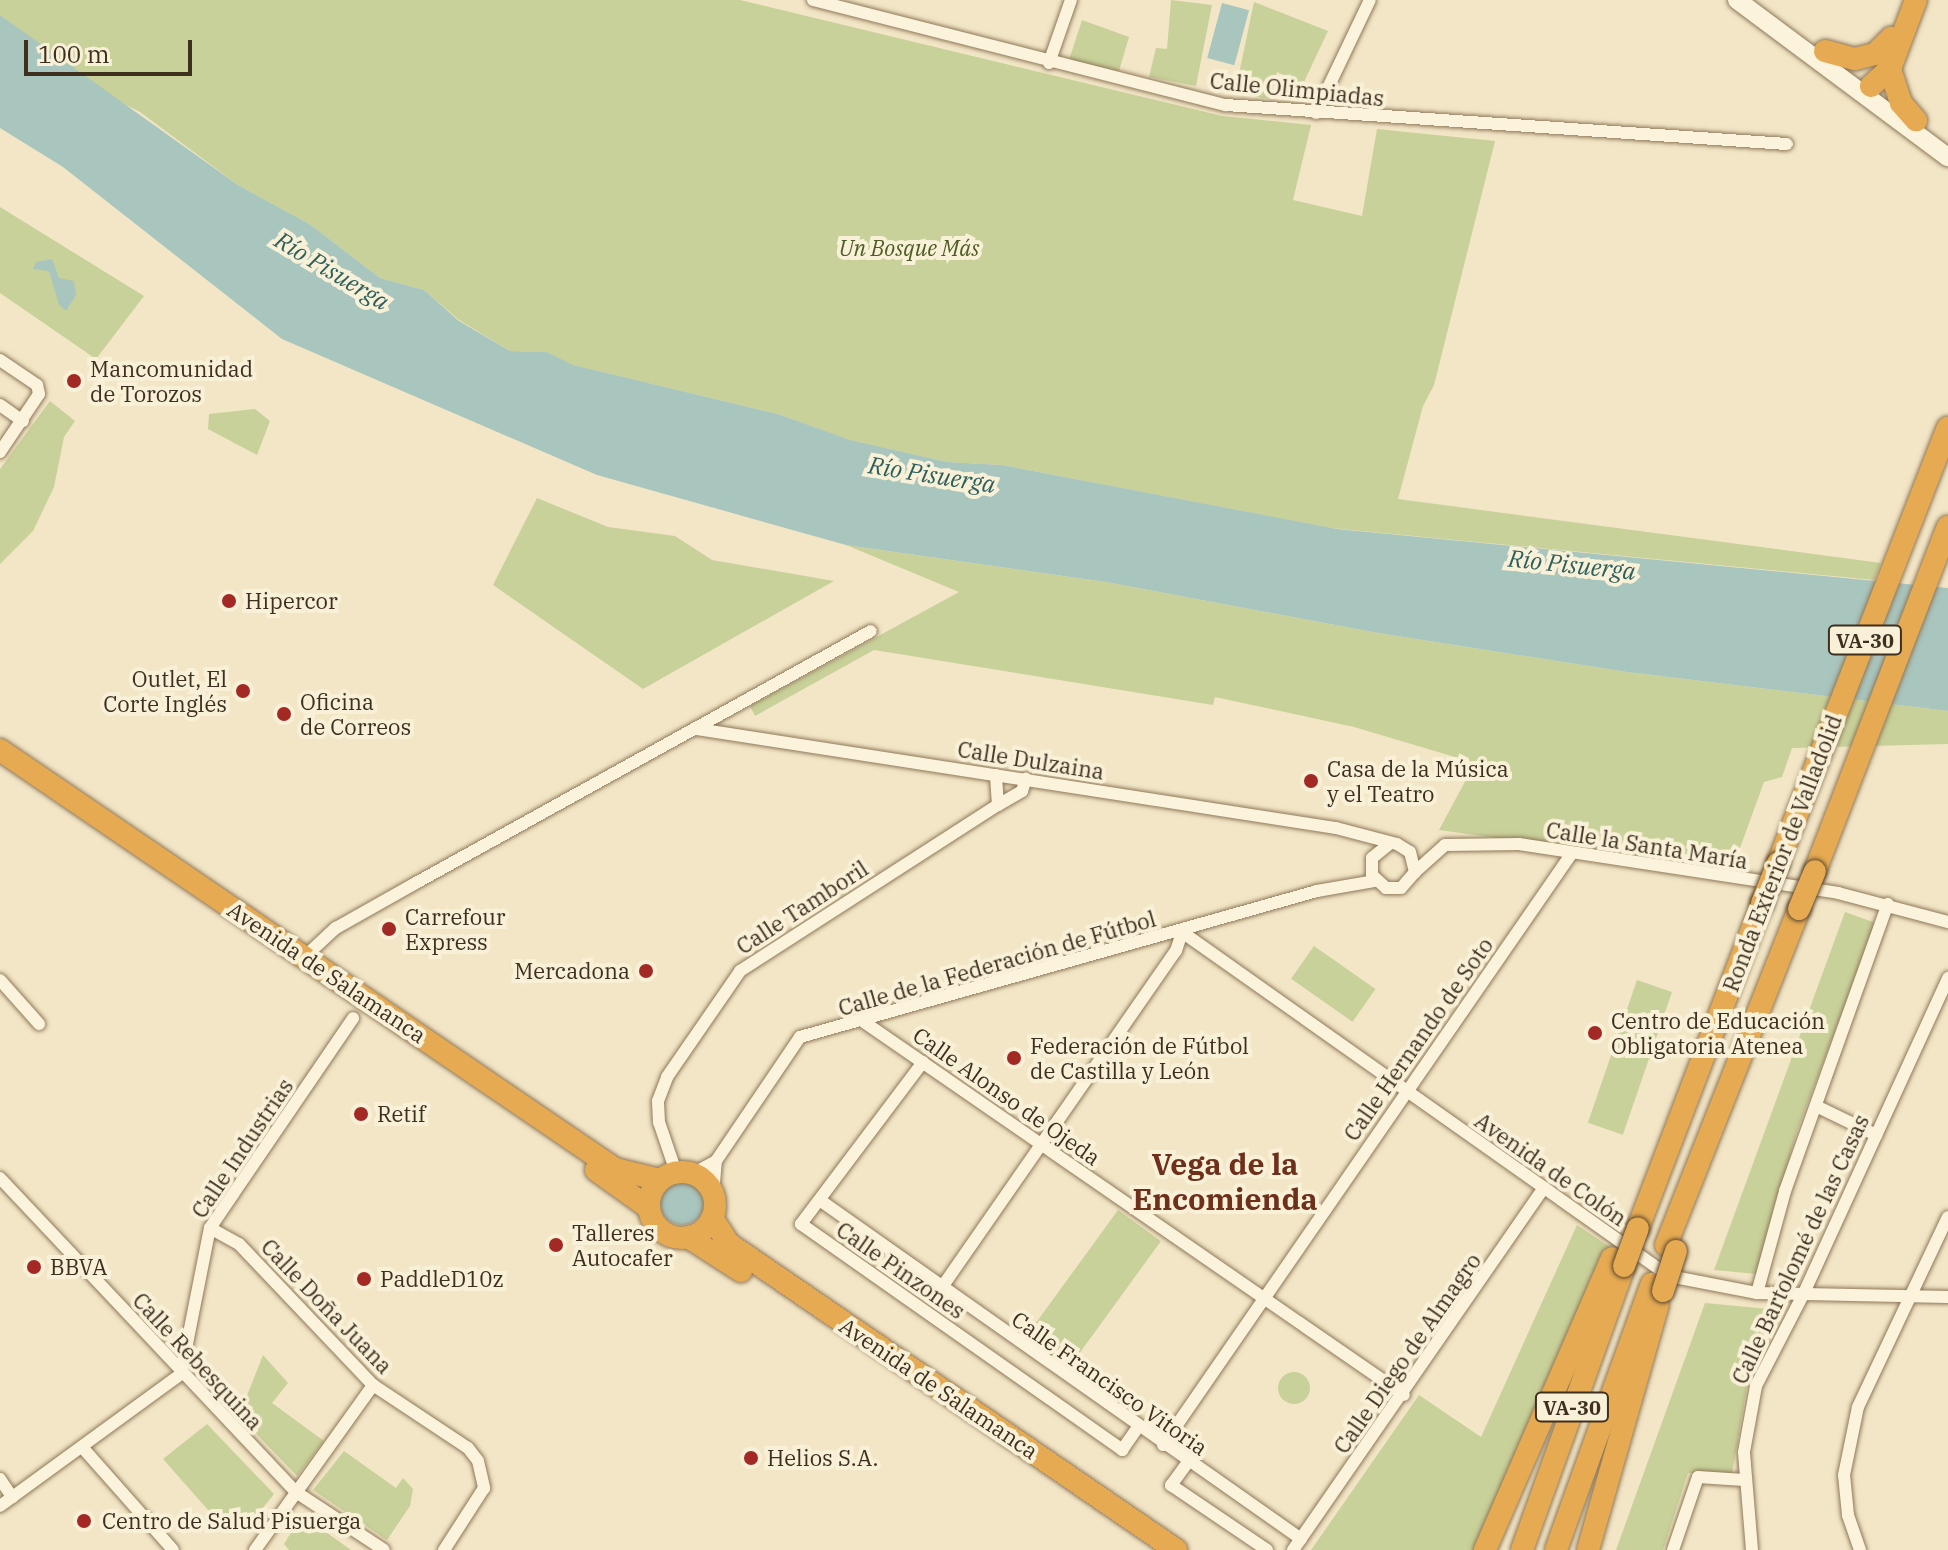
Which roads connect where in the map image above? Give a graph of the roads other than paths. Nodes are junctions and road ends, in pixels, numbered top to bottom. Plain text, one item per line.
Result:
1 (813, 0) edge
2 (1071, 0) edge
3 (1370, 0) edge
4 (1737, 0) edge
5 (1746, 0) edge
6 (1756, 0) edge
7 (1907, 0) edge
8 (1916, 0) edge
9 (1891, 38) junction
10 (1825, 51) junction
11 (1049, 63) junction
12 (1890, 69) junction
13 (1871, 86) junction
14 (1316, 113) junction
15 (1916, 120) junction
16 (1787, 144) dead end
17 (1947, 151) edge
18 (0, 360) edge
19 (0, 405) edge
20 (23, 421) junction
21 (1948, 428) edge
22 (0, 452) edge
23 (1948, 527) edge
24 (871, 631) dead end
25 (697, 729) junction
26 (0, 750) edge
27 (0, 764) edge
28 (996, 775) junction
29 (1026, 779) junction
30 (998, 805) junction
31 (1357, 835) junction
32 (1389, 844) junction
33 (1410, 852) junction
34 (1433, 852) junction
35 (1570, 856) junction
36 (1371, 863) junction
37 (1415, 872) junction
38 (1375, 881) junction
39 (1347, 883) junction
40 (1888, 904) junction
41 (1948, 922) edge
42 (1182, 932) junction
43 (312, 950) dead end
44 (1948, 978) edge
45 (0, 980) edge
46 (353, 1018) dead end
47 (864, 1022) junction
48 (39, 1024) dead end
49 (923, 1062) junction
50 (1406, 1091) junction
51 (1816, 1106) junction
52 (1876, 1135) junction
53 (1041, 1144) junction
54 (716, 1161) junction
55 (676, 1175) junction
56 (0, 1178) edge
57 (1543, 1189) junction
58 (713, 1194) junction
59 (821, 1201) junction
60 (649, 1208) junction
61 (1948, 1217) edge
62 (712, 1218) junction
63 (210, 1228) junction
64 (688, 1237) junction
65 (1618, 1262) junction
66 (1657, 1287) junction
67 (940, 1290) junction
68 (1757, 1293) junction
69 (1803, 1295) junction
70 (1264, 1296) junction
71 (1912, 1297) junction
72 (1948, 1297) edge
73 (181, 1374) junction
74 (373, 1385) junction
75 (1404, 1395) junction
76 (1138, 1427) junction
77 (1163, 1445) junction
78 (82, 1447) junction
79 (1188, 1462) junction
80 (0, 1479) edge
81 (1744, 1480) junction
82 (296, 1492) junction
83 (12, 1497) junction
84 (0, 1506) edge
85 (1301, 1539) junction
86 (173, 1550) edge
87 (255, 1550) edge
88 (384, 1550) edge
89 (444, 1550) edge
90 (1155, 1550) edge
91 (1176, 1550) edge
92 (1267, 1550) edge
93 (1293, 1550) edge
94 (1485, 1550) edge
95 (1522, 1550) edge
96 (1556, 1550) edge
97 (1588, 1550) edge
98 (1673, 1550) edge
99 (1752, 1550) edge
100 (1860, 1550) edge

1 - 11 street, Calle Olimpiadas
2 - 11 street
3 - 14 street
4 - 17 main road
5 - 13 main road
6 - 10 main road
7 - 9 highway
8 - 12 highway
9 - 10 highway
9 - 13 highway
10 - 13 main road
11 - 14 street, Calle Olimpiadas
12 - 13 highway
12 - 15 highway
13 - 15 main road
13 - 17 main road
14 - 16 street, Calle Olimpiadas
15 - 17 main road
18 - 20 street
19 - 20 street
20 - 22 street
21 - 65 highway, Ronda Exterior de Valladolid / VA-30, bridge
23 - 66 highway, Ronda Exterior de Valladolid / VA-30, bridge
24 - 25 street
25 - 28 street, Calle Dulzaina
25 - 43 street
26 - 55 highway, Avenida de Salamanca
27 - 60 highway, Avenida de Salamanca
28 - 29 street, Calle Dulzaina
28 - 30 street
29 - 30 street, Calle Tamboril
29 - 31 street, Calle Dulzaina
30 - 55 street, Calle Tamboril
31 - 32 street, Calle Dulzaina
31 - 36 street
32 - 33 street
32 - 36 street
33 - 34 street, Calle la Santa María
33 - 37 street
34 - 35 street, Calle la Santa María
34 - 37 street
35 - 40 street, Calle la Santa María
35 - 50 street, Calle Hernando de Soto
36 - 38 street
36 - 39 street, Calle de la Federación de Fútbol
37 - 38 street
38 - 39 street, Calle de la Federación de Fútbol
39 - 42 street, Calle de la Federación de Fútbol
40 - 41 street, Calle la Santa María
40 - 51 street
42 - 47 street, Calle de la Federación de Fútbol
42 - 50 street, Avenida de Colón
42 - 53 street
44 - 52 street, Calle Bartolomé de las Casas
45 - 48 street
46 - 63 street, Calle Industrias
47 - 49 street, Calle Alonso de Ojeda
47 - 54 street, Calle de la Federación de Fútbol
49 - 53 street, Calle Alonso de Ojeda
49 - 59 street, Calle Pinzones
50 - 57 street, Avenida de Colón
50 - 70 street, Calle Hernando de Soto
51 - 52 street
51 - 68 street
52 - 69 street, Calle Bartolomé de las Casas
53 - 67 street
53 - 70 street, Calle Alonso de Ojeda
54 - 55 street, Calle de la Federación de Fútbol
54 - 58 street, Calle de la Federación de Fútbol
55 - 58 highway
55 - 60 highway
56 - 73 street, Calle Rebesquina
57 - 68 street, Avenida de Colón
57 - 75 street, Calle Diego de Almagro
58 - 62 highway
59 - 67 street, Calle Francisco Vitoria
59 - 76 street, Calle Pinzones
60 - 64 highway
61 - 71 street
62 - 64 highway
62 - 91 highway, Avenida de Salamanca
63 - 73 street, Calle Industrias
63 - 74 street, Calle Doña Juana
64 - 90 highway, Avenida de Salamanca
65 - 94 highway
65 - 95 highway, Ronda Exterior de Valladolid / VA-30
66 - 96 highway, Ronda Exterior de Valladolid / VA-30
66 - 97 highway
67 - 76 street, Calle Francisco Vitoria
68 - 69 street, Avenida de Colón
69 - 71 street, Avenida de Colón
69 - 81 street, Calle Bartolomé de las Casas
70 - 75 street, Calle Alonso de Ojeda
70 - 77 street, Calle Hernando de Soto
71 - 72 street, Avenida de Colón
71 - 100 street
73 - 78 street
73 - 82 street, Calle Rebesquina
74 - 82 street
74 - 89 street, Calle Doña Juana
75 - 85 street, Calle Diego de Almagro
76 - 77 street, Calle Francisco Vitoria
77 - 79 street, Calle Francisco Vitoria
78 - 83 street
78 - 86 street
79 - 85 street, Calle Francisco Vitoria
79 - 92 street
80 - 83 street
81 - 98 street
81 - 99 street, Calle Bartolomé de las Casas
82 - 87 street
82 - 88 street, Calle Rebesquina
83 - 84 street
85 - 93 street, Calle Diego de Almagro

